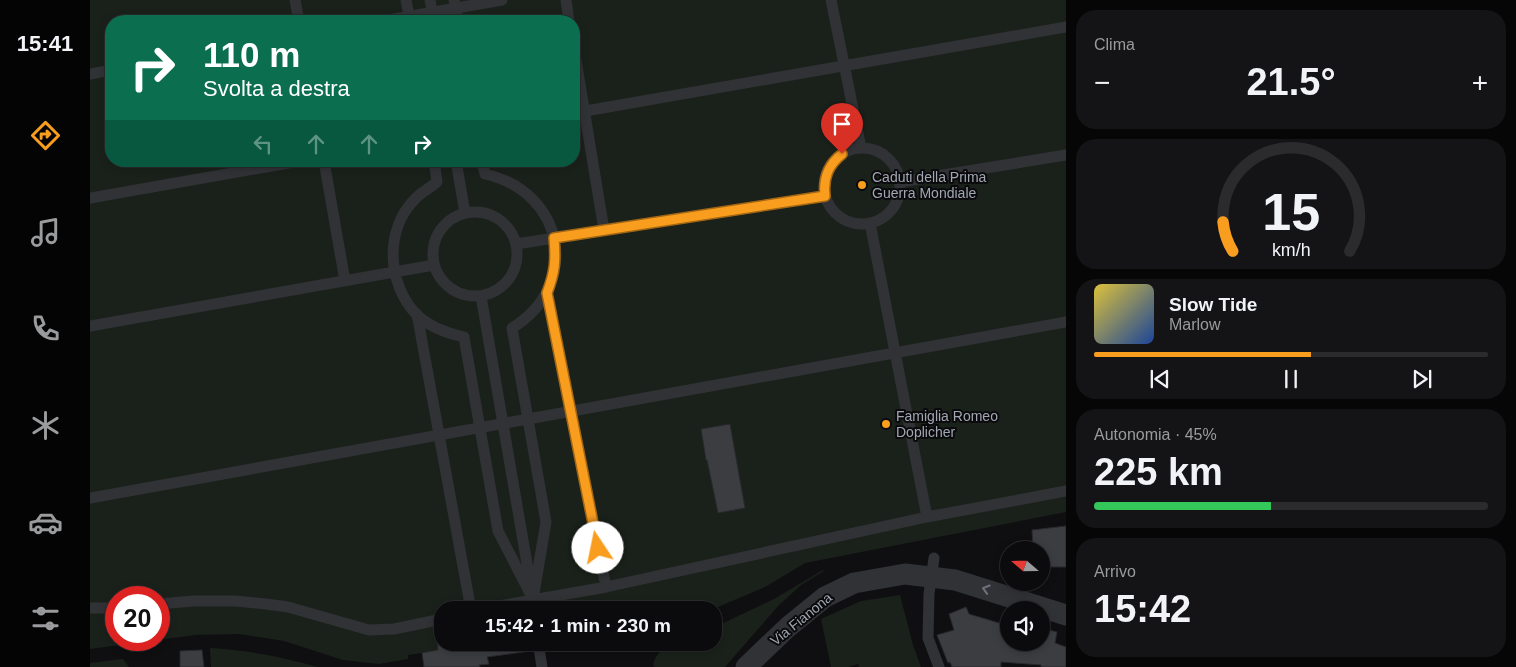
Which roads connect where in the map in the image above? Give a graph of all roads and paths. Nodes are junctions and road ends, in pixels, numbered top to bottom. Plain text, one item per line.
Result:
1 (295, 0) edge
2 (406, 0) edge
3 (430, 0) edge
4 (502, 0) edge
5 (566, 0) edge
6 (831, 0) edge
7 (455, 4) edge
8 (298, 15) edge
9 (408, 15) edge
10 (433, 15) edge
11 (436, 15) edge
12 (568, 15) edge
13 (1066, 27) edge
14 (844, 66) junction
15 (105, 71) edge
16 (90, 74) edge
17 (580, 112) edge
18 (580, 117) edge
19 (861, 148) junction
20 (1066, 155) edge
21 (266, 167) edge
22 (325, 167) edge
23 (435, 167) edge
24 (457, 167) edge
25 (483, 167) edge
26 (900, 182) junction
27 (825, 196) junction
28 (90, 198) edge
29 (465, 213) junction
30 (870, 223) junction
31 (604, 230) junction
32 (554, 238) junction
33 (516, 244) junction
34 (434, 265) junction
35 (394, 272) junction
36 (345, 281) junction
37 (547, 293) junction
38 (481, 296) junction
39 (417, 314) junction
40 (1066, 322) edge
41 (90, 326) edge
42 (895, 352) junction
43 (571, 411) junction
44 (528, 419) junction
45 (503, 423) junction
46 (480, 427) junction
47 (439, 435) junction
48 (1066, 491) edge
49 (90, 498) edge
50 (927, 517) junction
51 (932, 568) junction
52 (606, 587) junction
53 (469, 601) edge
54 (533, 601) edge
55 (533, 601) edge
56 (534, 601) edge
57 (547, 601) edge
58 (170, 603) edge
59 (90, 608) edge
60 (105, 608) edge
61 (1066, 615) edge
62 (434, 621) edge
63 (539, 651) edge
64 (542, 667) edge
65 (746, 667) edge
66 (939, 667) edge

1 - 8 lane
2 - 9 lane
3 - 10 lane
4 - 7 lane
5 - 12 lane
6 - 14 lane
7 - 11 lane
13 - 14 lane
14 - 17 lane
14 - 19 lane
15 - 16 lane
18 - 31 lane
19 - 26 lane
19 - 27 lane
20 - 26 lane
21 - 28 lane
22 - 36 lane
23 - 35 lane
24 - 29 lane
25 - 32 lane
26 - 30 lane
27 - 30 lane
27 - 31 lane
29 - 33 lane
29 - 34 lane
30 - 42 lane
31 - 32 lane
32 - 33 lane
32 - 37 lane
33 - 38 lane
34 - 35 lane
34 - 38 lane
35 - 36 lane
35 - 39 lane
36 - 41 lane
37 - 43 lane
37 - 44 lane
38 - 45 lane
39 - 46 lane
39 - 47 lane
40 - 42 lane
42 - 43 lane
42 - 50 lane
43 - 44 lane
43 - 52 lane
44 - 45 lane
44 - 56 lane
45 - 46 lane
45 - 54 lane
46 - 47 lane
46 - 55 lane
47 - 49 lane
47 - 53 lane
48 - 50 lane
50 - 52 lane
61 -> 51 street, Via Fianona
51 - 65 street, Via Fianona
51 - 66 lane
52 - 57 lane
58 - 62 lane
59 - 60 lane
63 - 64 lane

